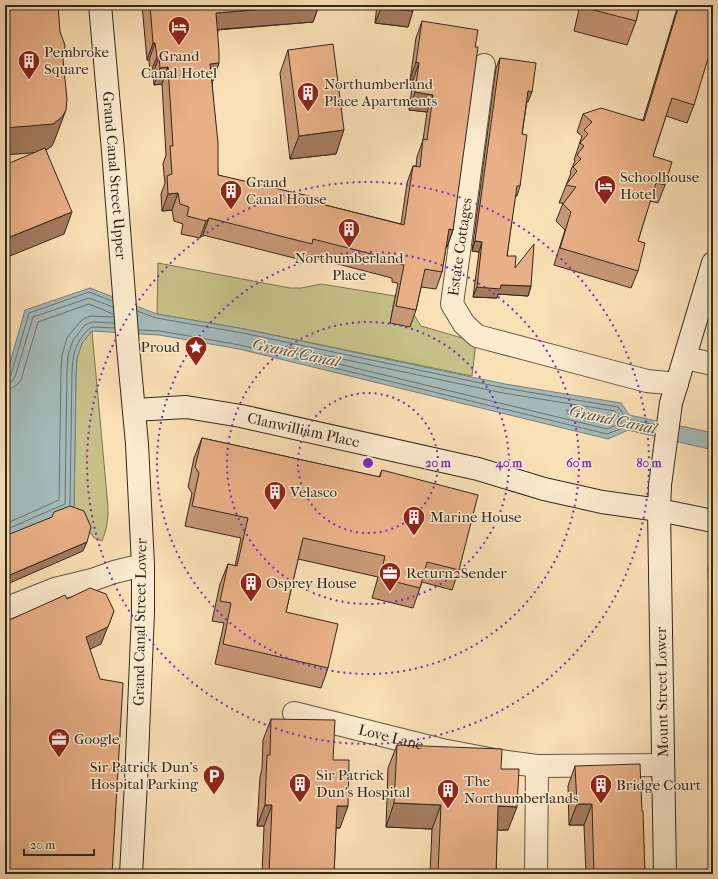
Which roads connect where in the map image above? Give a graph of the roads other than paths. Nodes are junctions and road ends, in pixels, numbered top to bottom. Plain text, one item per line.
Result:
1 (100, 5) edge
2 (484, 65) dead end
3 (713, 263) edge
4 (128, 347) joint
5 (685, 358) junction
6 (713, 364) edge
7 (674, 393) junction
8 (134, 410) junction
9 (659, 510) junction
10 (713, 521) edge
11 (143, 565) junction
12 (5, 609) edge
13 (294, 712) dead end
14 (663, 765) junction
15 (537, 766) junction
16 (131, 874) edge
17 (536, 874) edge
18 (665, 874) edge

1 - 4 street, Grand Canal Street Upper
2 - 7 street, Estate Cottages
3 - 5 street, Mount Street Lower
4 - 8 street, Grand Canal Street Lower
5 - 6 street
5 - 7 street, Mount Street Lower
7 - 9 street, Mount Street Lower
8 - 9 street, Clanwilliam Place
8 - 11 street, Grand Canal Street Lower
9 - 10 street, Clanwilliam Place
9 - 14 street, Mount Street Lower
11 - 12 street
11 - 16 street, Grand Canal Street Lower
13 - 15 street, Love Lane
14 - 15 street, Love Lane
14 - 18 street, Mount Street Lower
15 - 17 street

